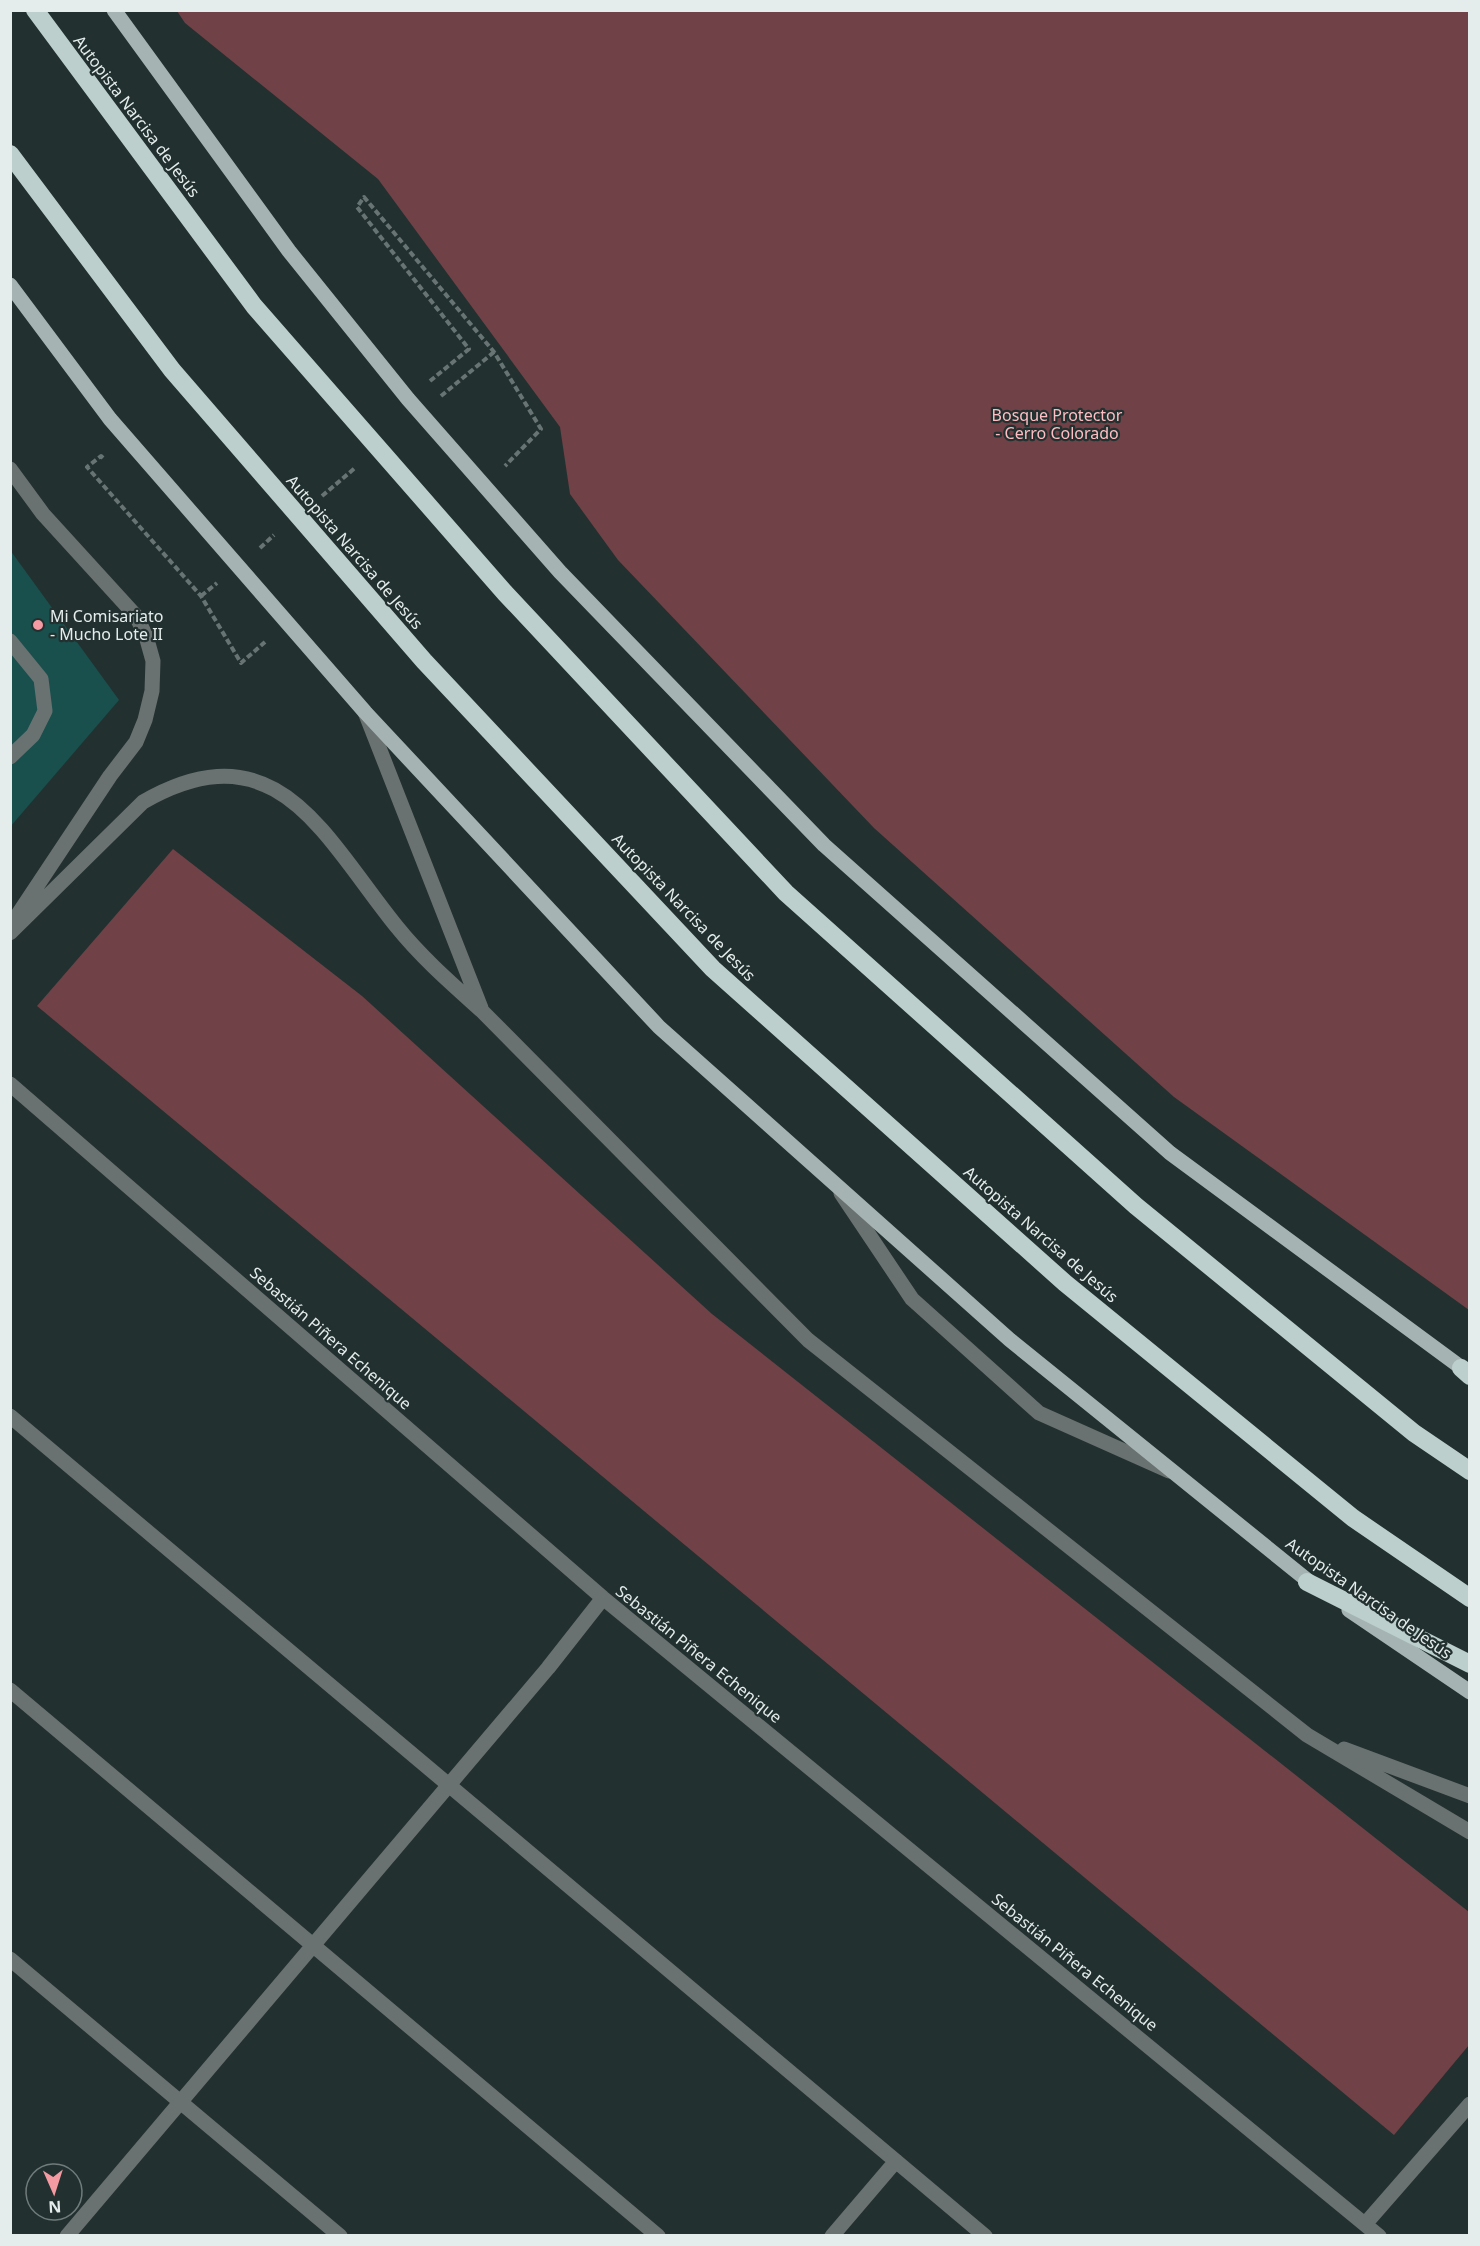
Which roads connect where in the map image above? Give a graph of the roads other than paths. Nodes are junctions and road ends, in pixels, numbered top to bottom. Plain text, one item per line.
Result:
1 (34, 10) edge
2 (114, 10) edge
3 (10, 154) edge
4 (10, 285) edge
5 (10, 469) edge
6 (10, 641) edge
7 (365, 712) junction
8 (10, 757) edge
9 (10, 926) edge
10 (10, 933) edge
11 (482, 1011) junction
12 (10, 1084) edge
13 (835, 1183) junction
14 (1467, 1373) edge
15 (10, 1416) edge
16 (1470, 1471) edge
17 (1175, 1474) junction
18 (1307, 1582) junction
19 (603, 1598) junction
20 (1470, 1598) edge
21 (1470, 1664) edge
22 (10, 1690) edge
23 (1470, 1692) edge
24 (1307, 1735) junction
25 (448, 1784) junction
26 (1470, 1796) edge
27 (1470, 1832) edge
28 (313, 1945) junction
29 (10, 1959) edge
30 (180, 2102) junction
31 (1470, 2104) edge
32 (896, 2161) junction
33 (1366, 2223) junction
34 (68, 2235) edge
35 (340, 2235) edge
36 (658, 2235) edge
37 (832, 2235) edge
38 (985, 2235) edge
39 (1379, 2235) edge

1 - 16 highway, Autopista Narcisa de Jesús
2 - 14 main road
3 - 20 highway, Autopista Narcisa de Jesús
4 - 7 main road, Autopista Narcisa de Jesús
5 - 9 street
6 - 8 street
7 - 11 street
7 - 13 main road, Autopista Narcisa de Jesús
10 - 11 street
11 - 24 street
12 - 19 street, Sebastián Piñera Echenique
13 - 17 main road, Autopista Narcisa de Jesús
13 - 17 street
15 - 25 street
17 - 18 main road, Autopista Narcisa de Jesús
18 - 21 highway
18 - 23 main road, Autopista Narcisa de Jesús
19 - 25 street
19 - 33 street, Sebastián Piñera Echenique
22 - 28 street
24 - 26 street
24 - 27 street
25 - 28 street
25 - 32 street
28 - 30 street
28 - 36 street
29 - 30 street
30 - 34 street
30 - 35 street
31 - 33 street
32 - 37 street
32 - 38 street
33 - 39 street, Sebastián Piñera Echenique

